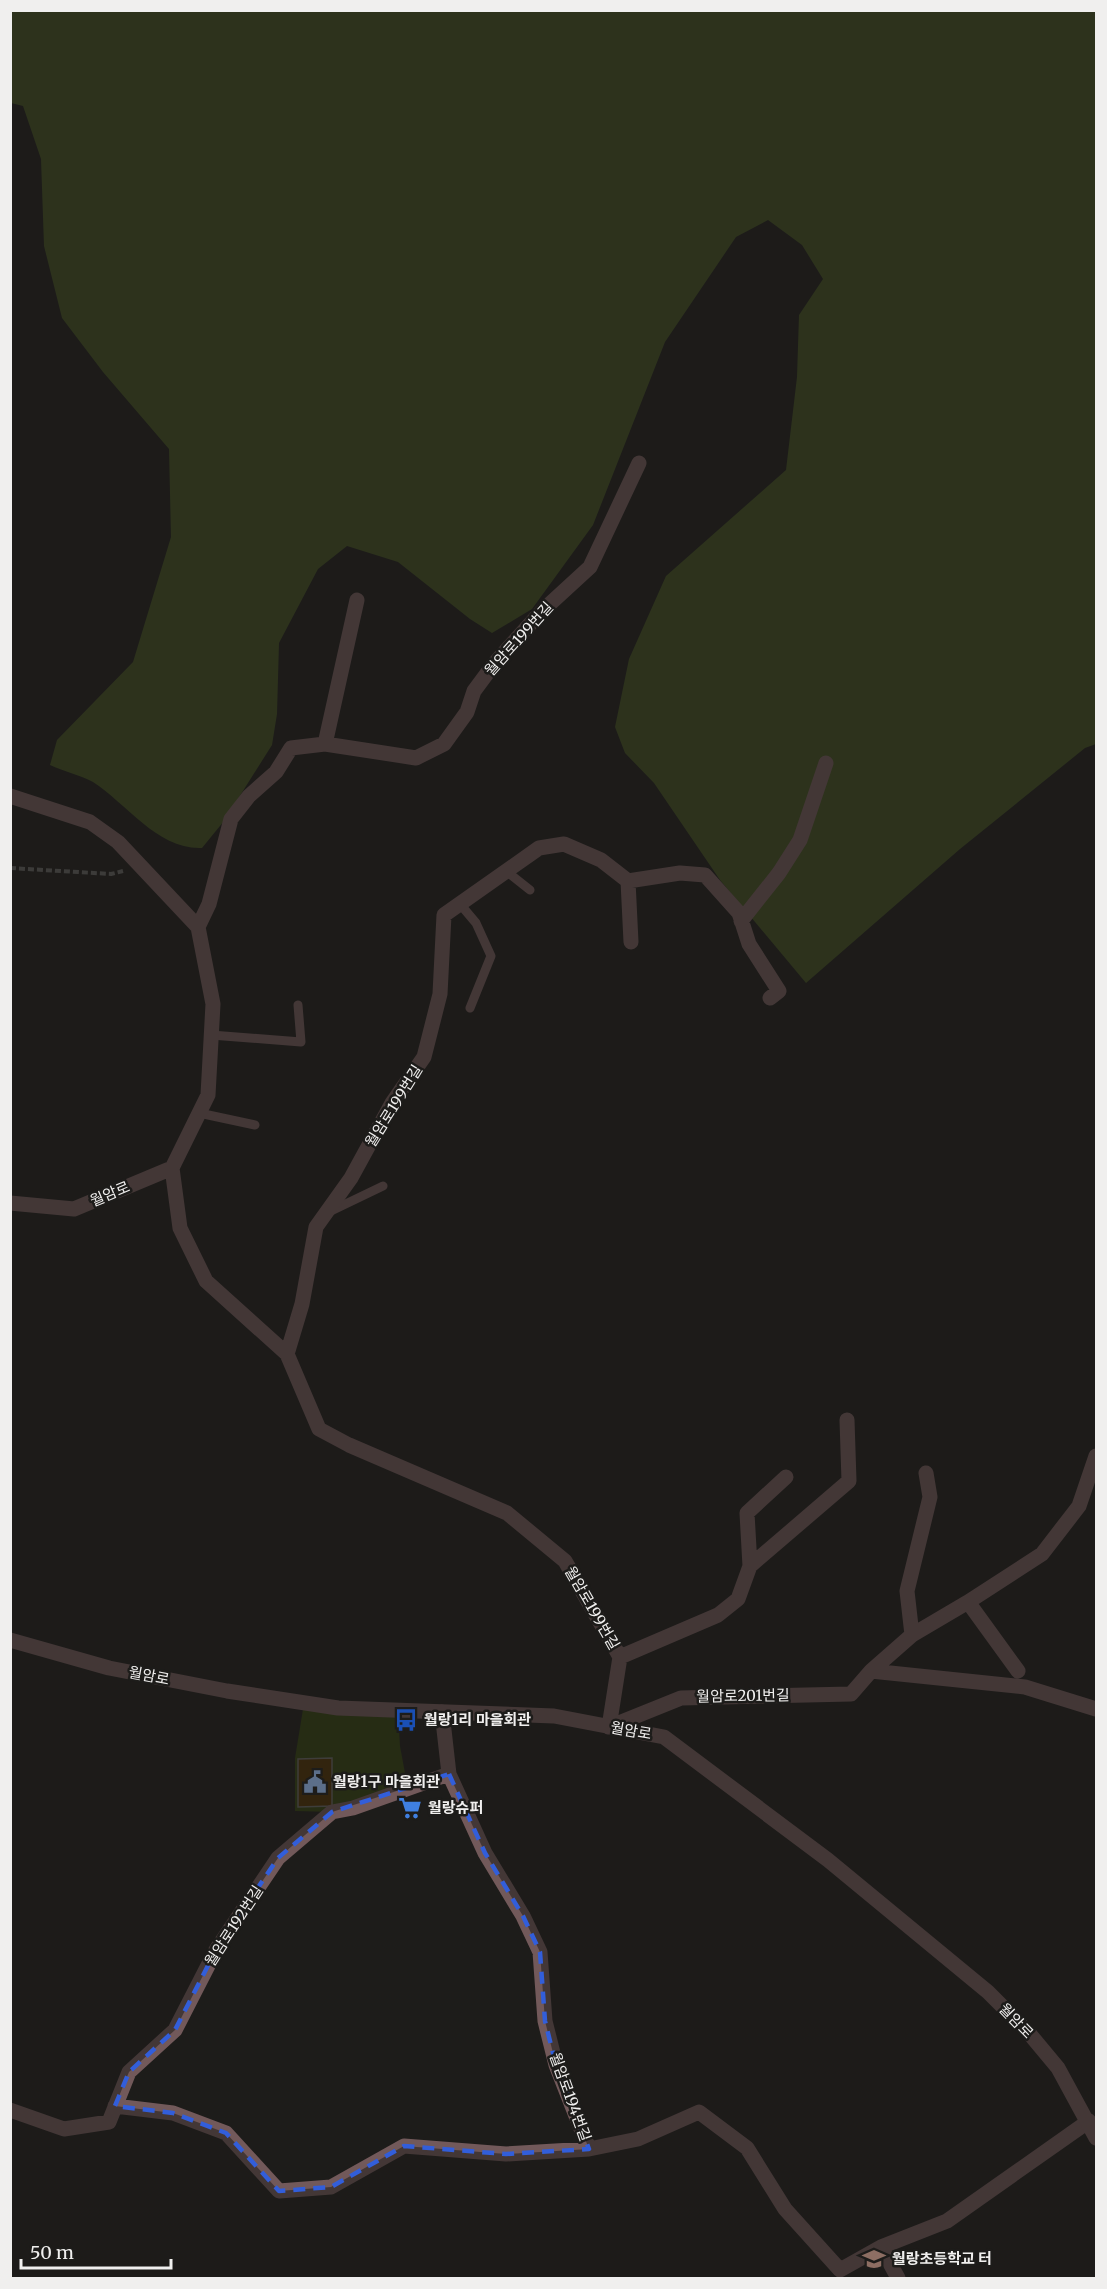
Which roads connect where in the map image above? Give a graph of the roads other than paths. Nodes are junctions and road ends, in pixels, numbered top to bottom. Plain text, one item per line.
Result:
1 (639, 463) dead end
2 (357, 600) dead end
3 (325, 744) junction
4 (826, 763) dead end
5 (10, 796) edge
6 (506, 871) junction
7 (628, 881) junction
8 (530, 890) dead end
9 (460, 904) junction
10 (741, 921) junction
11 (198, 927) junction
12 (631, 942) dead end
13 (770, 998) dead end
14 (298, 1005) dead end
15 (470, 1008) dead end
16 (211, 1035) junction
17 (199, 1113) junction
18 (255, 1125) dead end
19 (172, 1168) junction
20 (383, 1186) dead end
21 (10, 1203) edge
22 (326, 1214) junction
23 (287, 1354) junction
24 (847, 1420) dead end
25 (1096, 1456) edge
26 (926, 1473) dead end
27 (786, 1477) dead end
28 (750, 1566) junction
29 (968, 1602) junction
30 (912, 1635) junction
31 (10, 1640) edge
32 (620, 1657) junction
33 (871, 1671) junction
34 (1018, 1671) dead end
35 (1096, 1710) edge
36 (442, 1712) junction
37 (609, 1727) junction
38 (449, 1774) junction
39 (115, 2106) junction
40 (10, 2110) edge
41 (1089, 2121) junction
42 (1096, 2138) edge
43 (590, 2149) junction
44 (881, 2247) junction
45 (838, 2274) edge
46 (898, 2278) edge

1 - 3 street, 월암로199번길
2 - 3 street
3 - 11 street, 월암로199번길
4 - 10 street
5 - 11 street
6 - 7 street, 월암로199번길
6 - 8 lane
6 - 9 street, 월암로199번길
7 - 10 street
7 - 12 street
9 - 15 lane
9 - 22 street, 월암로199번길
10 - 13 street
11 - 16 street
14 - 16 lane
16 - 17 street
17 - 18 lane
17 - 19 street
19 - 21 street, 월암로
19 - 23 street, 월암로199번길
20 - 22 lane
22 - 23 street, 월암로199번길
23 - 32 street, 월암로199번길
24 - 28 street, 월암로199번길
25 - 29 street, 월암로201번길
26 - 30 street
27 - 28 street, 월암로199번길
28 - 32 street, 월암로199번길
29 - 30 street, 월암로201번길
29 - 34 street
30 - 33 street, 월암로201번길
31 - 36 street, 월암로
32 - 37 street, 월암로199번길
33 - 35 street
33 - 37 street, 월암로201번길
36 - 37 street, 월암로
36 - 38 street
37 - 41 street, 월암로
38 - 39 street, 월암로192번길
38 - 43 street, 월암로194번길
39 - 40 street, 월암로192번길
39 - 43 street
41 - 42 street, 월암로
41 - 44 street, 월암로194번길
43 - 45 street, 월암로194번길
44 - 45 street, 월암로194번길
44 - 46 street

